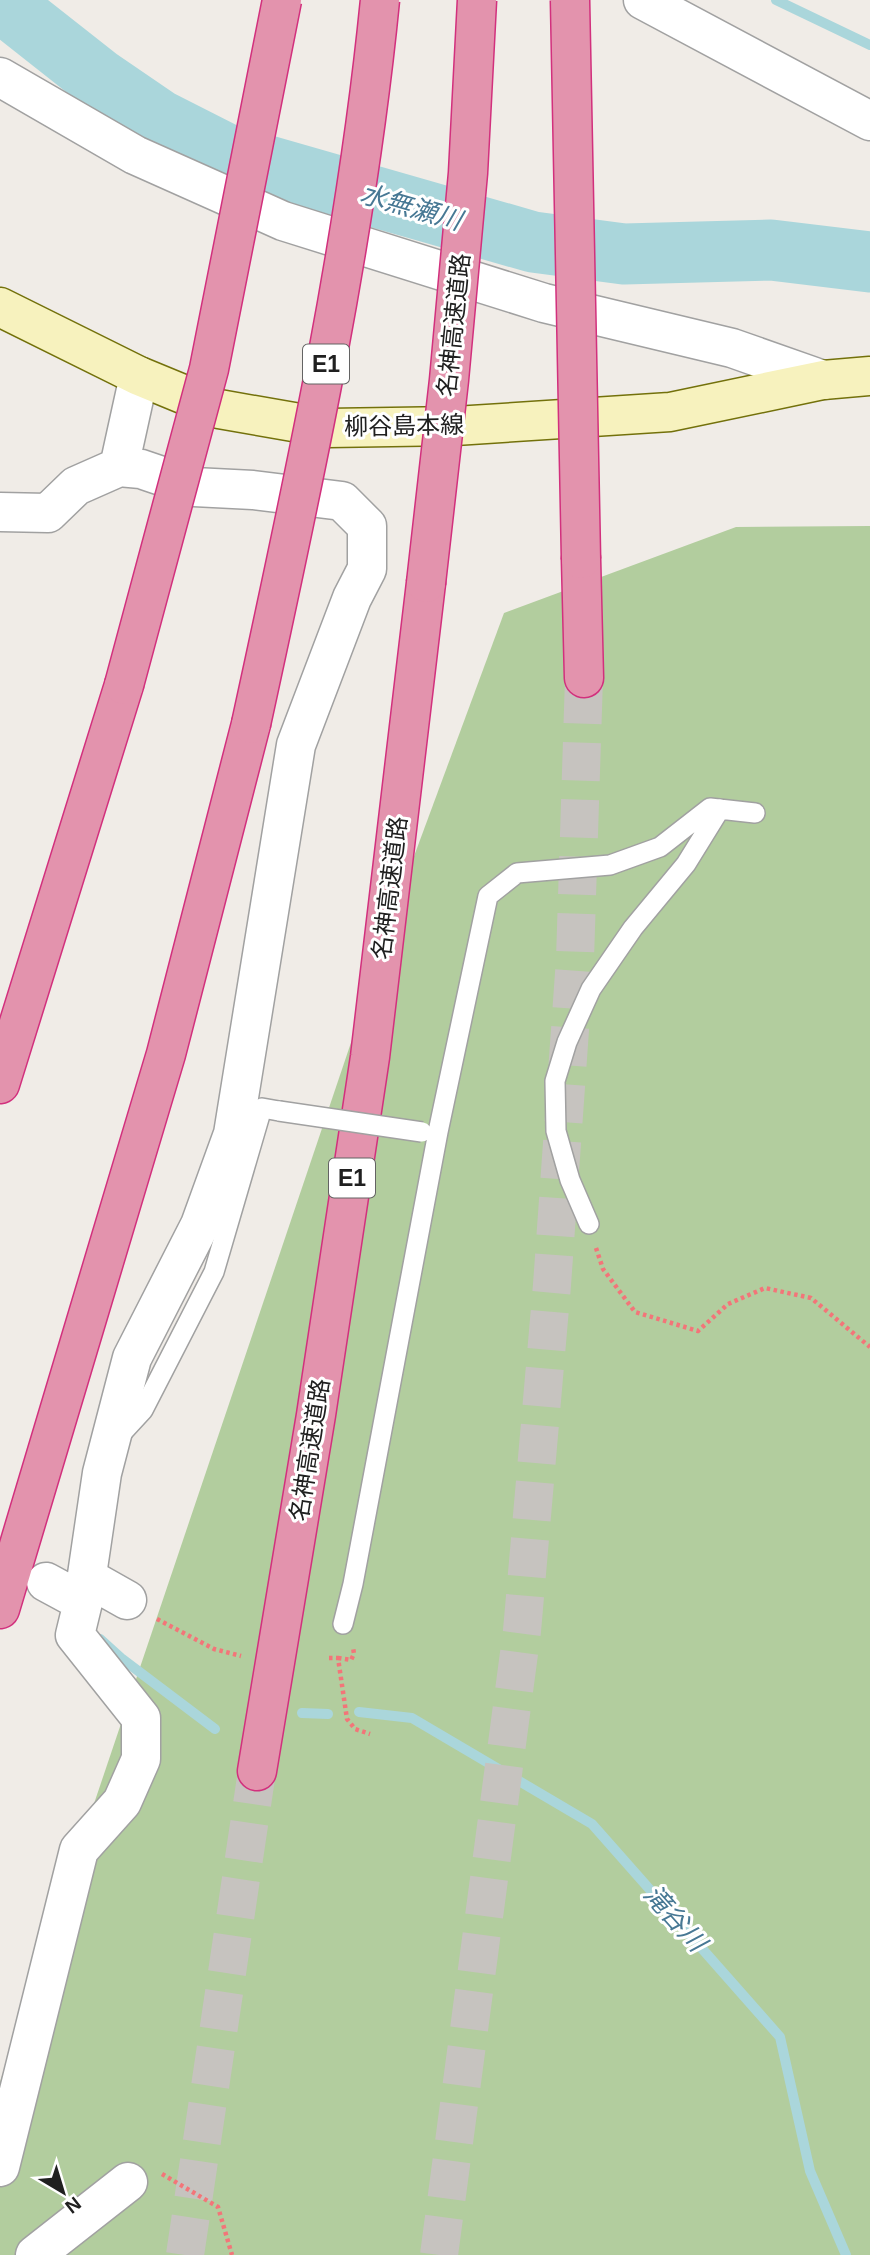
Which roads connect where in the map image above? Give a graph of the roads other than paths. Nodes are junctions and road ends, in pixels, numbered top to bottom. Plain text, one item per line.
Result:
1 (282, 0) edge
2 (380, 0) edge
3 (478, 0) edge
4 (570, 0) edge
5 (662, 4) edge
6 (0, 77) edge
7 (870, 121) edge
8 (0, 307) edge
9 (139, 376) junction
10 (870, 376) edge
11 (823, 380) junction
12 (118, 467) junction
13 (0, 512) edge
14 (584, 678) tunnel mouth
15 (720, 809) junction
16 (755, 813) dead end
17 (0, 1084) edge
18 (430, 1132) junction
19 (589, 1224) road end
20 (108, 1447) junction
21 (46, 1582) dead end
22 (85, 1590) junction
23 (127, 1600) road end
24 (0, 1609) edge
25 (343, 1624) dead end
26 (257, 1771) tunnel mouth
27 (0, 2167) edge
28 (128, 2182) road end
29 (35, 2255) edge

1 - 17 highway, bridge
2 - 24 highway, E1, bridge
3 - 26 highway, 名神高速道路 / E1, bridge
4 - 14 highway, bridge
5 - 7 street
6 - 11 street
8 - 9 main road, 柳谷島本線
9 - 11 main road, 柳谷島本線
9 - 12 street
10 - 11 main road, 柳谷島本線
12 - 13 street
12 - 20 street
15 - 16 lane
15 - 18 lane
15 - 19 lane
18 - 20 lane, bridge
18 - 25 lane
20 - 22 street
21 - 22 street
22 - 23 street
22 - 27 street
28 - 29 street

